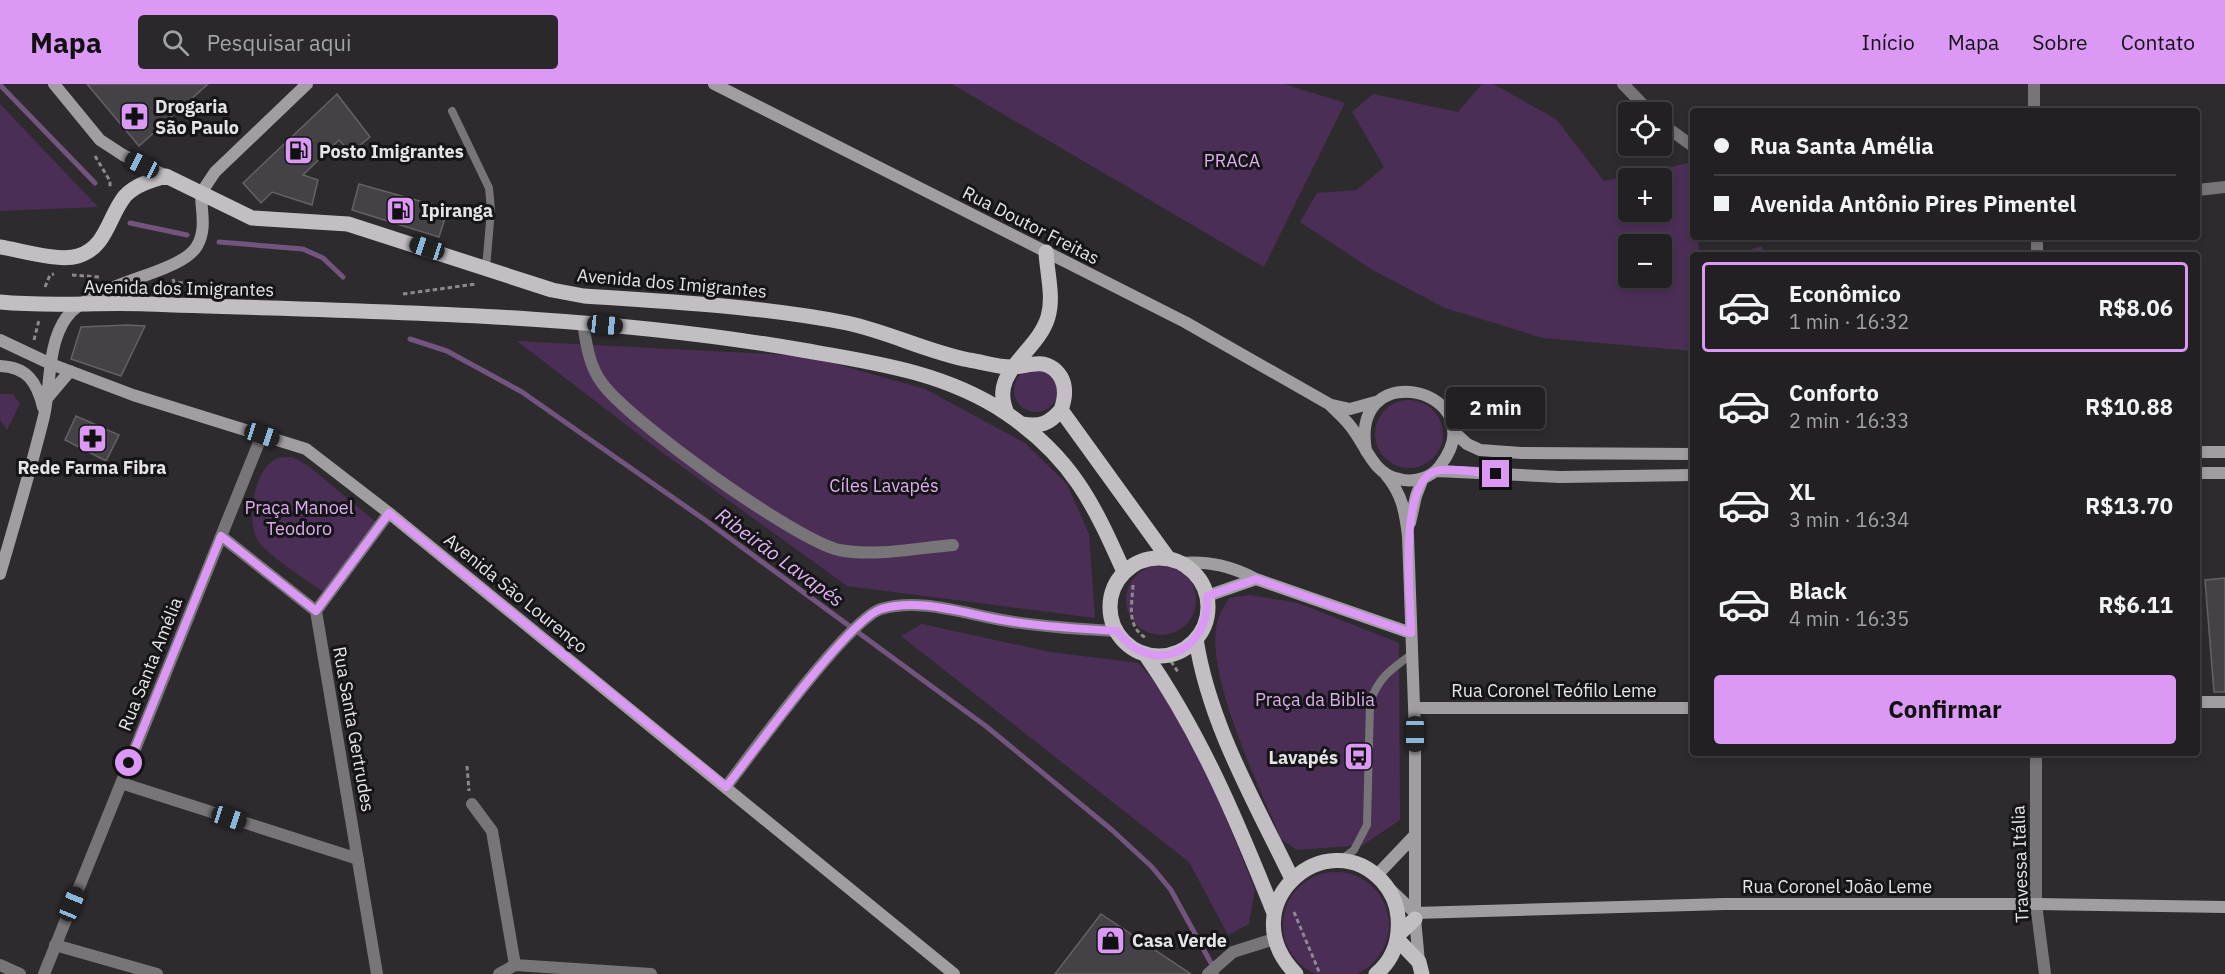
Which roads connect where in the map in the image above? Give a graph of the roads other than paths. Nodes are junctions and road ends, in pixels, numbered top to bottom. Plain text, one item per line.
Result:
1 (54, 84) edge
2 (307, 84) edge
3 (714, 84) edge
4 (1623, 84) edge
5 (2034, 84) edge
6 (1640, 102) edge
7 (2034, 108) edge
8 (452, 111) dead end
9 (1672, 131) edge
10 (1690, 144) edge
11 (166, 177) junction
12 (2225, 187) edge
13 (2200, 190) edge
14 (201, 193) junction
15 (0, 247) edge
16 (1046, 252) junction
17 (486, 268) junction
18 (0, 302) edge
19 (79, 304) junction
20 (583, 323) junction
21 (0, 340) edge
22 (51, 364) junction
23 (0, 366) edge
24 (1014, 367) junction
25 (70, 371) junction
26 (1380, 400) junction
27 (1329, 404) junction
28 (45, 407) junction
29 (1061, 410) junction
30 (1007, 413) junction
31 (1022, 424) junction
32 (1453, 431) junction
33 (262, 435) junction
34 (1366, 452) junction
35 (2200, 452) edge
36 (2225, 452) edge
37 (1690, 454) edge
38 (1437, 471) junction
39 (2200, 473) edge
40 (2225, 473) edge
41 (1385, 474) junction
42 (1690, 475) edge
43 (1423, 478) junction
44 (389, 513) junction
45 (221, 536) junction
46 (1408, 536) junction
47 (953, 545) dead end
48 (1174, 560) junction
49 (1127, 570) junction
50 (0, 574) edge
51 (1256, 579) junction
52 (1207, 596) junction
53 (316, 611) junction
54 (1117, 631) junction
55 (1411, 633) junction
56 (1197, 639) junction
57 (1145, 654) junction
58 (1412, 654) junction
59 (2200, 702) edge
60 (2225, 702) edge
61 (1414, 708) junction
62 (1690, 708) edge
63 (2036, 756) edge
64 (121, 783) junction
65 (726, 787) junction
66 (472, 804) road end
67 (1415, 834) junction
68 (358, 859) junction
69 (1338, 861) junction
70 (1377, 875) junction
71 (1287, 885) junction
72 (1388, 887) junction
73 (2036, 904) junction
74 (2225, 907) edge
75 (1274, 913) junction
76 (1415, 916) junction
77 (1399, 937) junction
78 (1274, 939) junction
79 (55, 945) junction
80 (0, 965) edge
81 (515, 965) junction
82 (1420, 968) edge
83 (20, 974) edge
84 (44, 974) edge
85 (157, 974) edge
86 (377, 974) edge
87 (499, 974) edge
88 (651, 974) edge
89 (954, 974) edge
90 (1208, 974) edge
91 (1296, 974) edge
92 (1376, 974) edge
93 (2045, 974) edge

1 - 11 street
2 - 14 street
3 - 16 street, Rua Doutor Freitas
4 - 6 street
5 - 7 street
8 - 17 lane
9 - 10 street
11 - 14 main road, Avenida dos Imigrantes
11 - 15 main road, Avenida dos Imigrantes
12 - 13 street
14 - 17 main road, Avenida dos Imigrantes
14 - 19 street
16 - 24 main road
16 - 27 street, Rua Doutor Freitas
17 - 24 main road, Avenida dos Imigrantes
18 - 19 main road, Avenida dos Imigrantes
19 - 20 main road, Avenida dos Imigrantes
19 - 22 street
20 - 30 main road, Avenida dos Imigrantes
20 - 47 street
21 - 22 street, Avenida São Lourenço
22 - 25 street, Avenida São Lourenço
22 - 28 street
23 - 28 street
24 - 29 main road, Avenida dos Imigrantes
24 - 30 main road
25 - 28 street
25 - 33 street, Avenida São Lourenço
26 - 27 street, Rua Doutor Freitas
26 - 32 street
26 - 34 street
27 - 34 street, Rua Doutor Freitas
28 - 50 street
29 - 31 main road
29 - 48 main road
30 - 31 main road, Avenida dos Imigrantes
31 - 49 main road, Avenida dos Imigrantes
32 - 37 street
32 - 38 street
33 - 44 street, Avenida São Lourenço
33 - 45 street, Rua Santa Amélia
34 - 41 street
35 - 36 street
38 - 42 street
38 - 43 street
39 - 40 street
41 - 43 street
41 - 46 street
43 - 46 street
44 - 53 street
44 - 65 street, Avenida São Lourenço
45 - 53 street
45 - 64 street, Rua Santa Amélia
46 - 55 street
48 - 49 main road
48 - 51 street
48 - 52 main road
49 - 54 main road
51 - 52 street
51 - 55 street
52 - 56 main road
53 - 68 street, Rua Santa Gertrudes
54 - 57 main road
54 - 65 street
55 - 58 street
56 - 57 main road
56 - 71 main road
57 - 75 main road
58 - 61 street
58 - 69 lane
59 - 60 street
61 - 62 street, Rua Coronel Teófilo Leme
61 - 67 street
63 - 73 street, Travessa Itália
64 - 68 street
64 - 79 street, Rua Santa Amélia
65 - 89 street, Avenida São Lourenço
66 - 81 street
67 - 70 street
67 - 76 street
68 - 86 street, Rua Santa Gertrudes
69 - 70 main road
69 - 71 main road
70 - 72 main road
71 - 75 main road
72 - 76 street
72 - 77 main road
73 - 74 street, Rua Coronel João Leme
73 - 76 street, Rua Coronel João Leme
73 - 93 street, Travessa Itália
75 - 78 main road
76 - 77 main road
76 - 82 street
77 - 82 main road
77 - 92 main road
78 - 90 street
78 - 91 main road
79 - 84 street, Rua Santa Amélia
79 - 85 street
80 - 83 street
81 - 87 street
81 - 88 street

